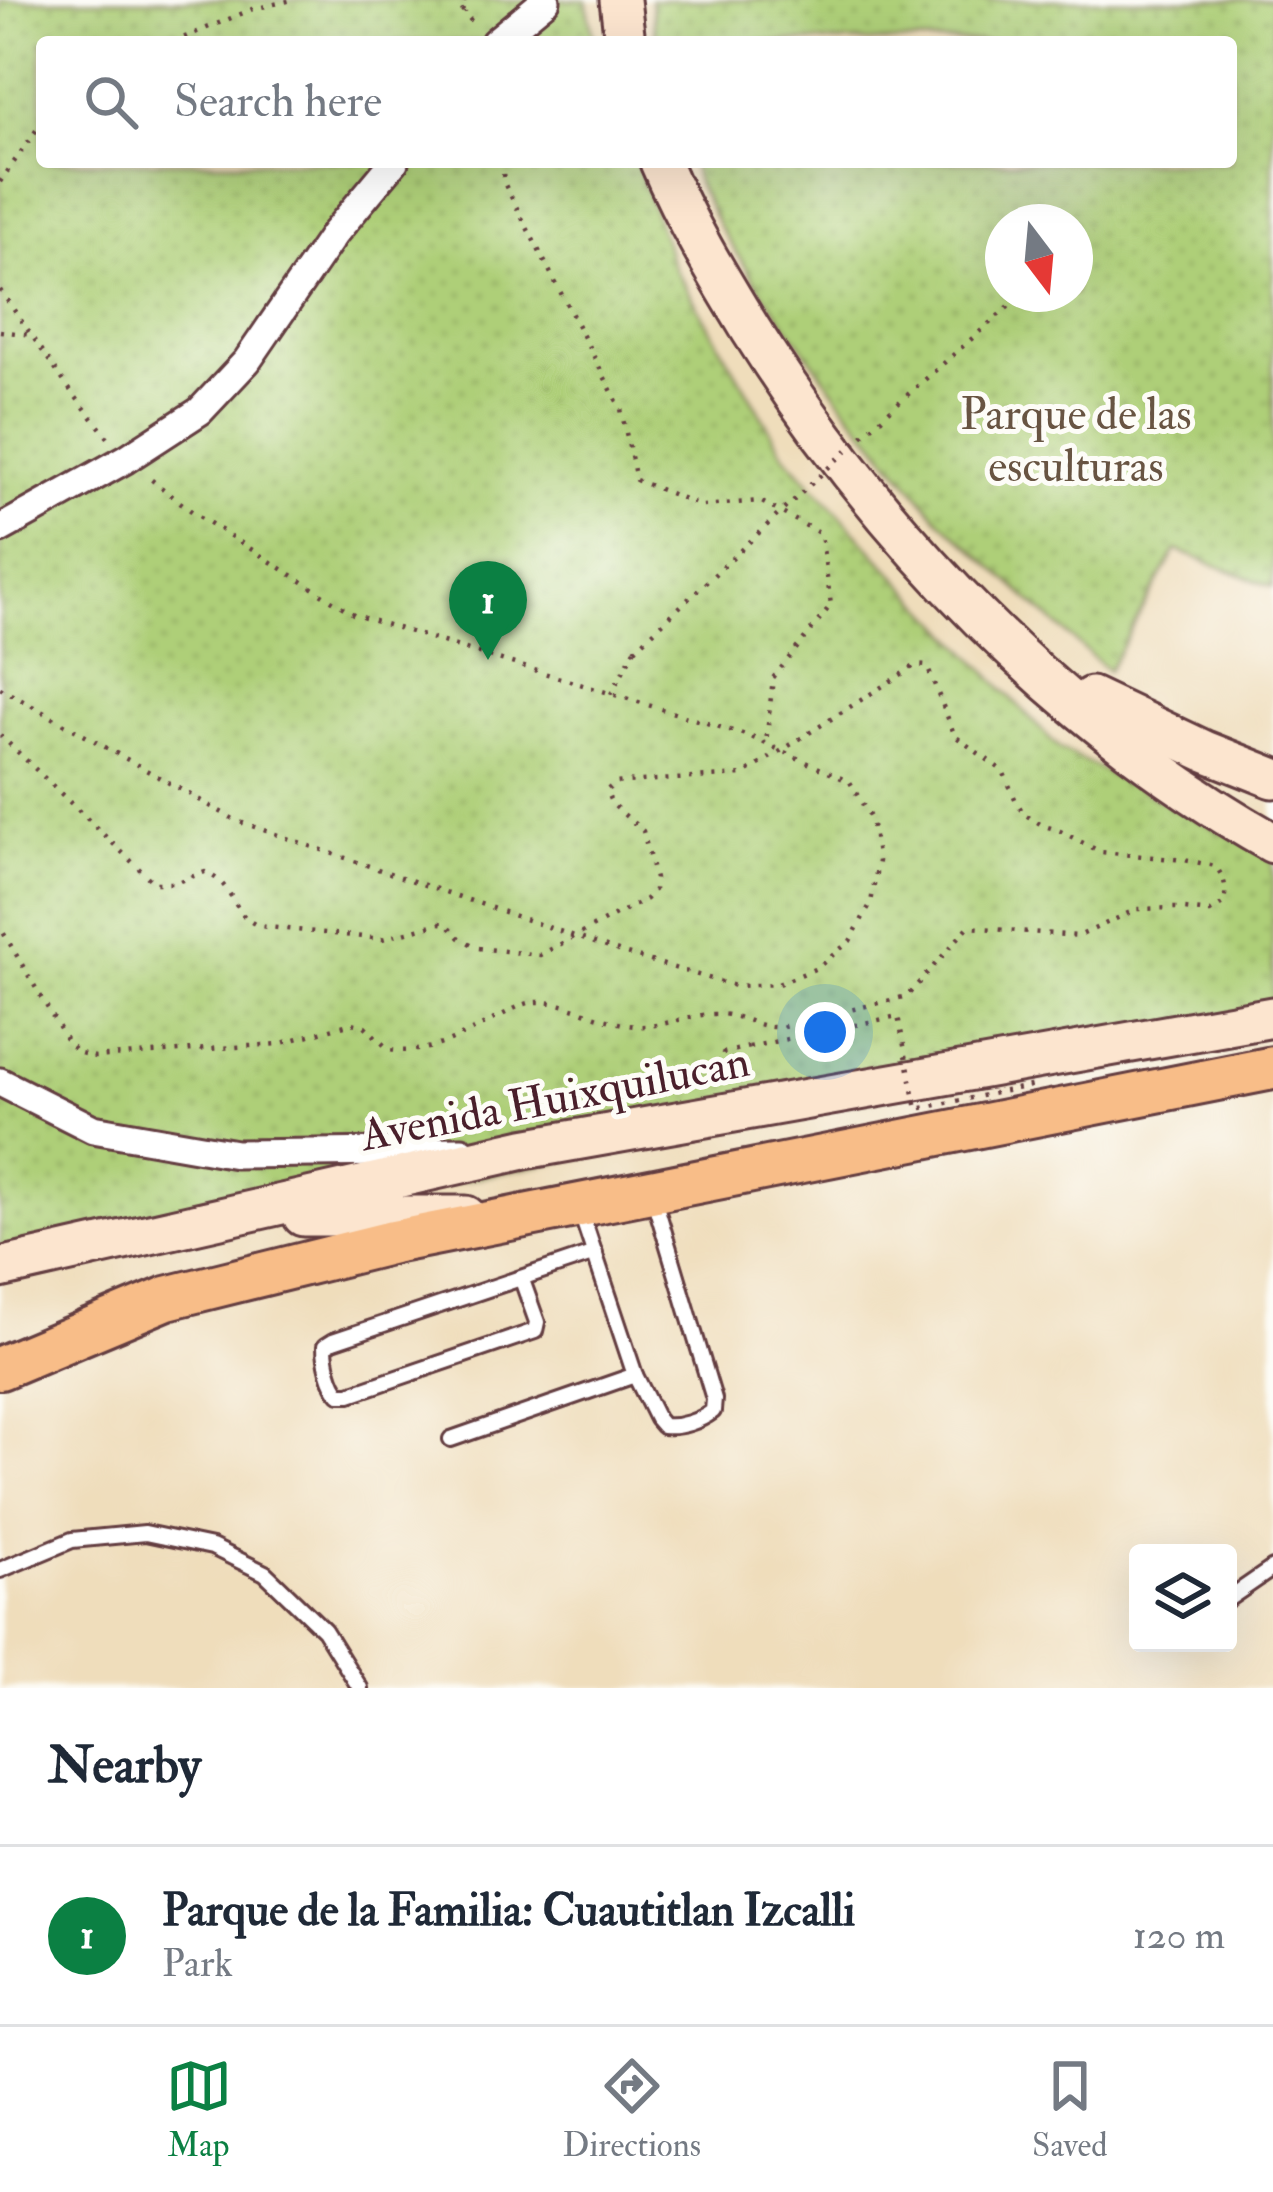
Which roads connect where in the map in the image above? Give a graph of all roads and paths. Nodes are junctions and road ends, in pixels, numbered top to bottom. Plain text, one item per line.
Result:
1 (292, 0) edge
2 (454, 0) edge
3 (464, 0) edge
4 (546, 0) edge
5 (620, 0) edge
6 (465, 13) junction
7 (486, 35) edge
8 (188, 36) edge
9 (625, 36) edge
10 (36, 131) edge
11 (389, 168) edge
12 (503, 168) edge
13 (663, 168) edge
14 (0, 182) edge
15 (0, 290) edge
16 (1002, 312) edge
17 (0, 331) edge
18 (32, 335) junction
19 (126, 459) junction
20 (0, 529) edge
21 (1038, 671) junction
22 (0, 688) edge
23 (611, 694) junction
24 (0, 735) edge
25 (766, 743) junction
26 (780, 751) junction
27 (1273, 778) edge
28 (1273, 844) edge
29 (0, 926) edge
30 (578, 937) junction
31 (1273, 1017) edge
32 (723, 1053) dead end
33 (1273, 1068) edge
34 (0, 1082) edge
35 (1035, 1085) dead end
36 (524, 1149) junction
37 (651, 1190) junction
38 (578, 1205) junction
39 (232, 1216) junction
40 (524, 1216) junction
41 (595, 1253) junction
42 (0, 1268) edge
43 (522, 1280) junction
44 (0, 1368) edge
45 (635, 1375) junction
46 (451, 1439) dead end
47 (1273, 1568) edge
48 (0, 1570) edge
49 (1237, 1593) edge
50 (360, 1688) edge

1 - 8 path
2 - 6 path
3 - 6 path
4 - 7 street
5 - 9 main road
6 - 7 path
10 - 14 path
11 - 19 street
12 - 25 path
13 - 21 main road
15 - 18 path
16 - 23 path, bridge
17 - 18 path
18 - 19 path
19 - 20 street
19 - 23 path
21 - 27 main road
21 - 28 main road
22 - 30 path
23 - 25 path
24 - 30 path
25 - 26 path
26 - 29 path
26 - 30 path
26 - 30 path
31 - 36 main road, Avenida Huixquilucan
32 - 35 path, bridge
33 - 37 main road
34 - 36 street
36 - 39 main road, Avenida Huixquilucan
37 - 38 main road
37 - 45 lane
38 - 40 main road
38 - 41 lane
39 - 40 main road
39 - 42 main road, Avenida Huixquilucan
40 - 44 main road
41 - 43 lane
41 - 45 lane
43 - 43 lane
45 - 46 lane
47 - 49 lane
48 - 50 lane

